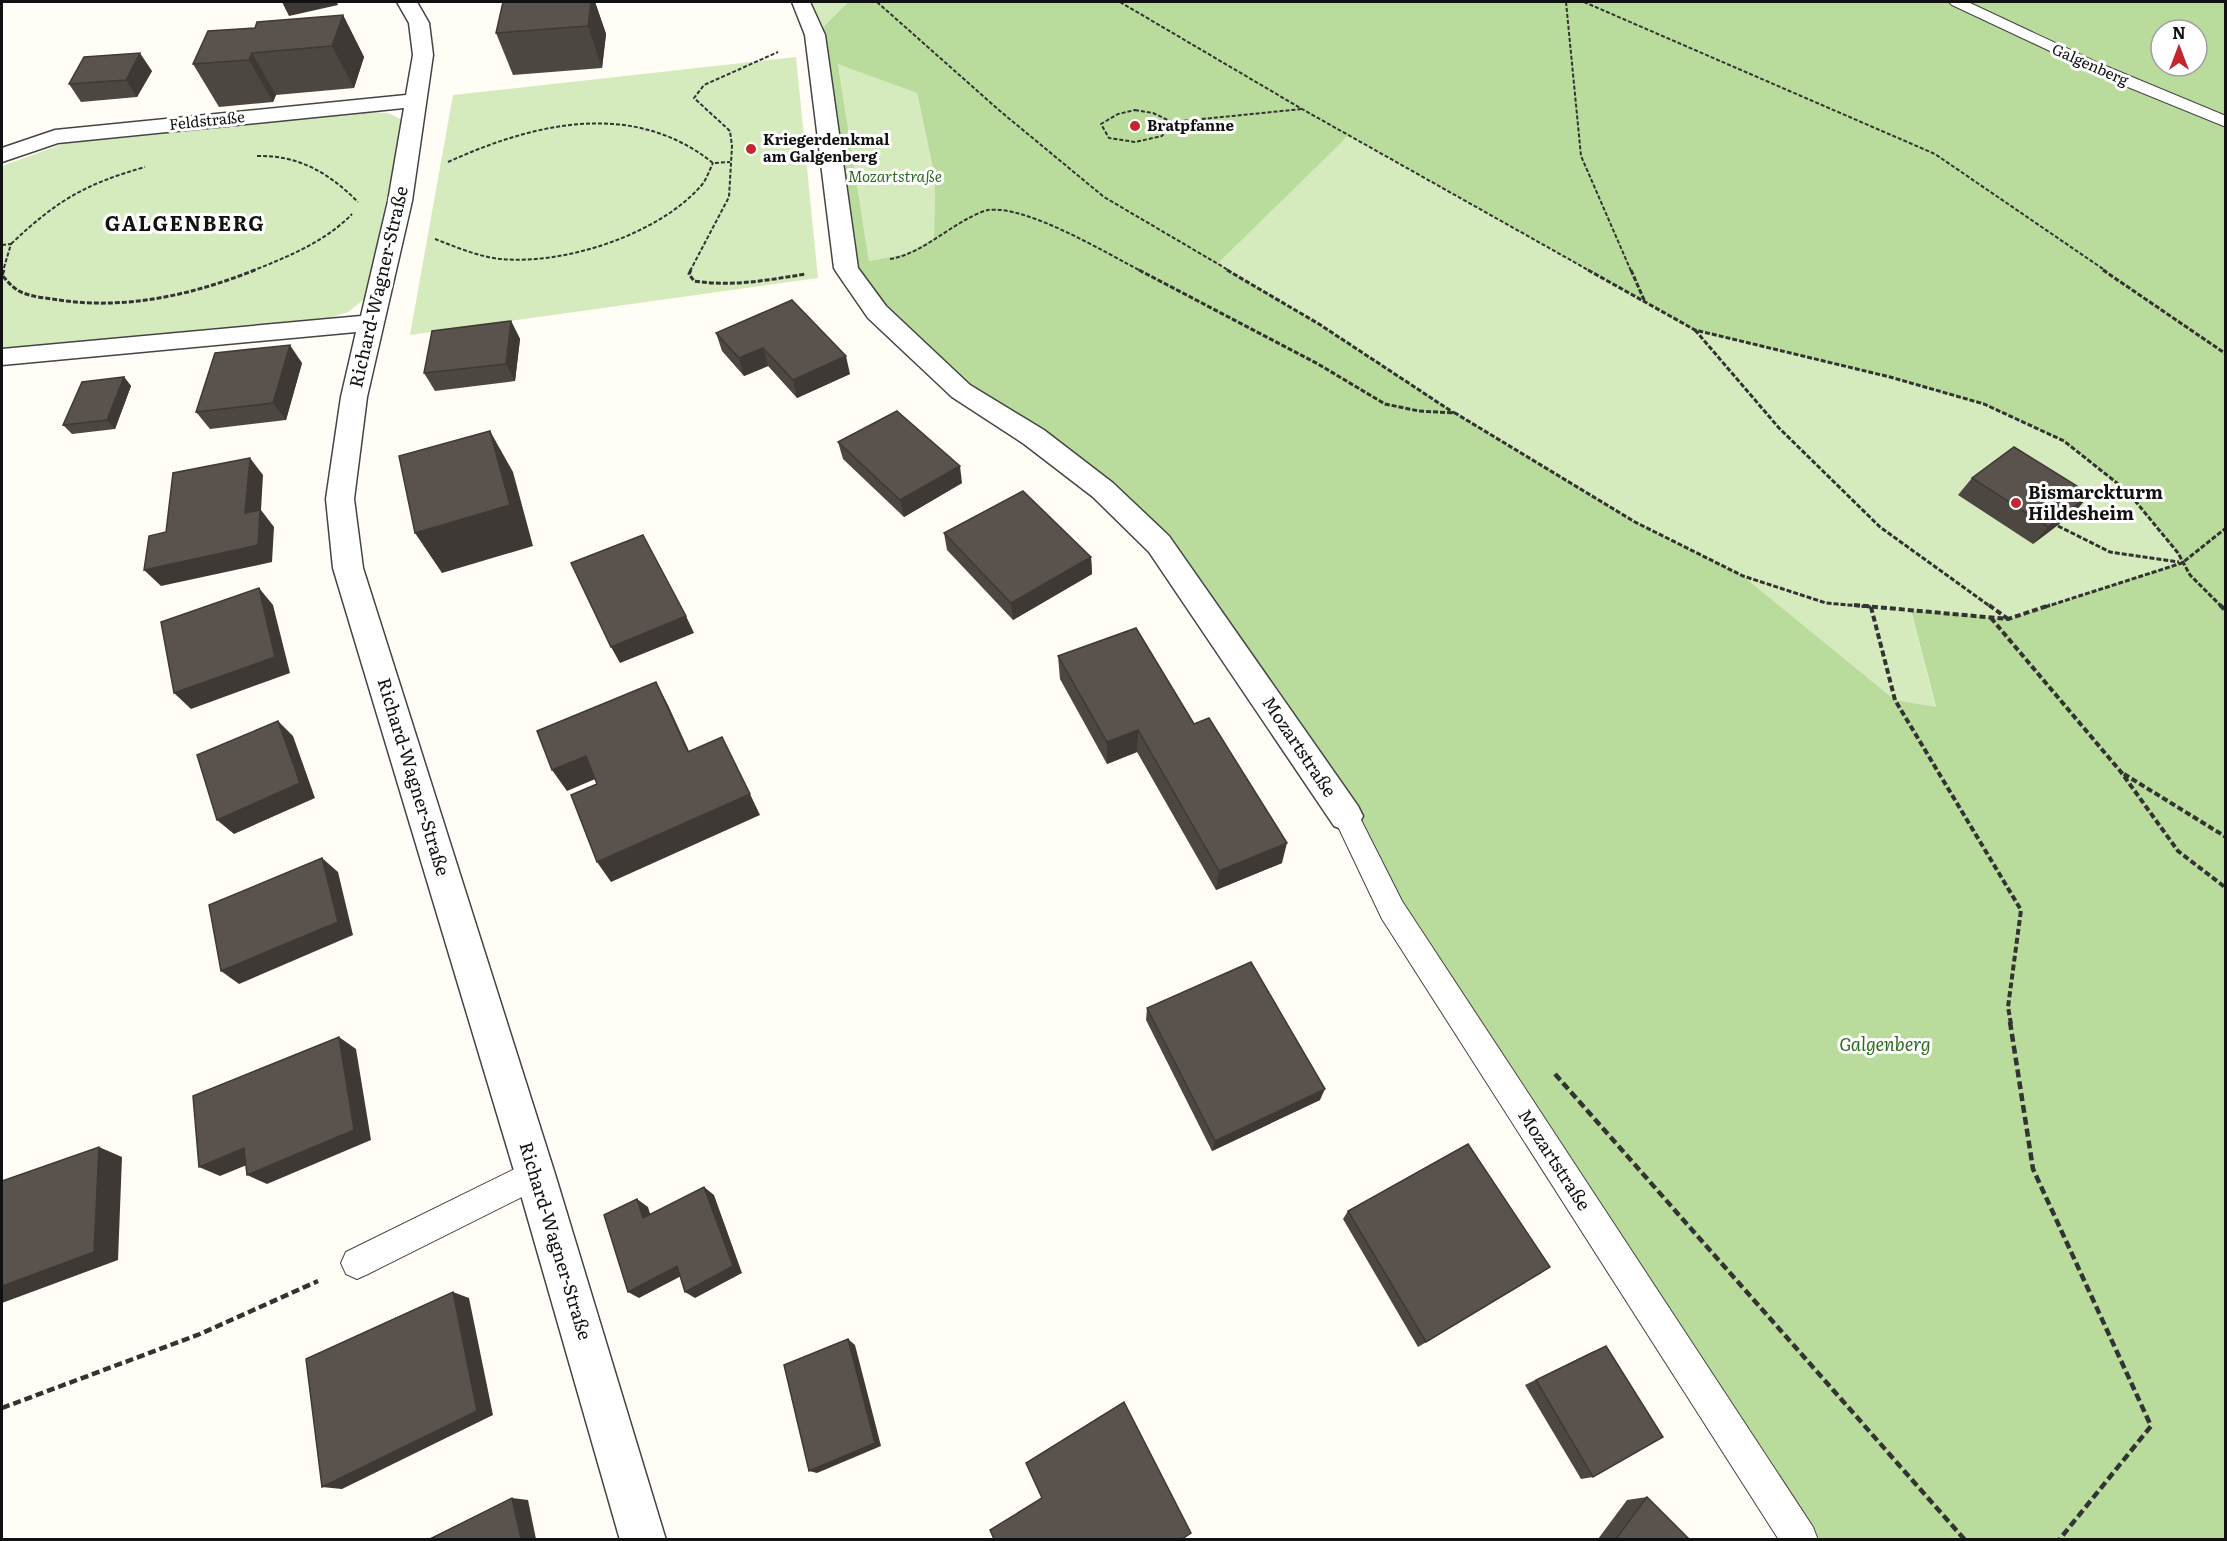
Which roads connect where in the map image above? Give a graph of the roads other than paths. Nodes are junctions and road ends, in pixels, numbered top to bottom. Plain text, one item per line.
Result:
1 (407, 2) edge
2 (801, 2) edge
3 (1957, 2) edge
4 (416, 100) junction
5 (2226, 122) edge
6 (2, 155) edge
7 (371, 323) junction
8 (2, 357) edge
9 (1346, 816) joint
10 (535, 1173) junction
11 (357, 1263) road end
12 (644, 1539) edge
13 (1800, 1539) edge

1 - 4 street, Richard-Wagner-Straße
2 - 9 street, Mozartstraße
3 - 5 lane, Galgenberg
4 - 6 street, Feldstraße
4 - 7 street, Richard-Wagner-Straße
7 - 8 street
7 - 10 street, Richard-Wagner-Straße
9 - 13 lane, Mozartstraße
10 - 11 lane
10 - 12 street, Richard-Wagner-Straße

